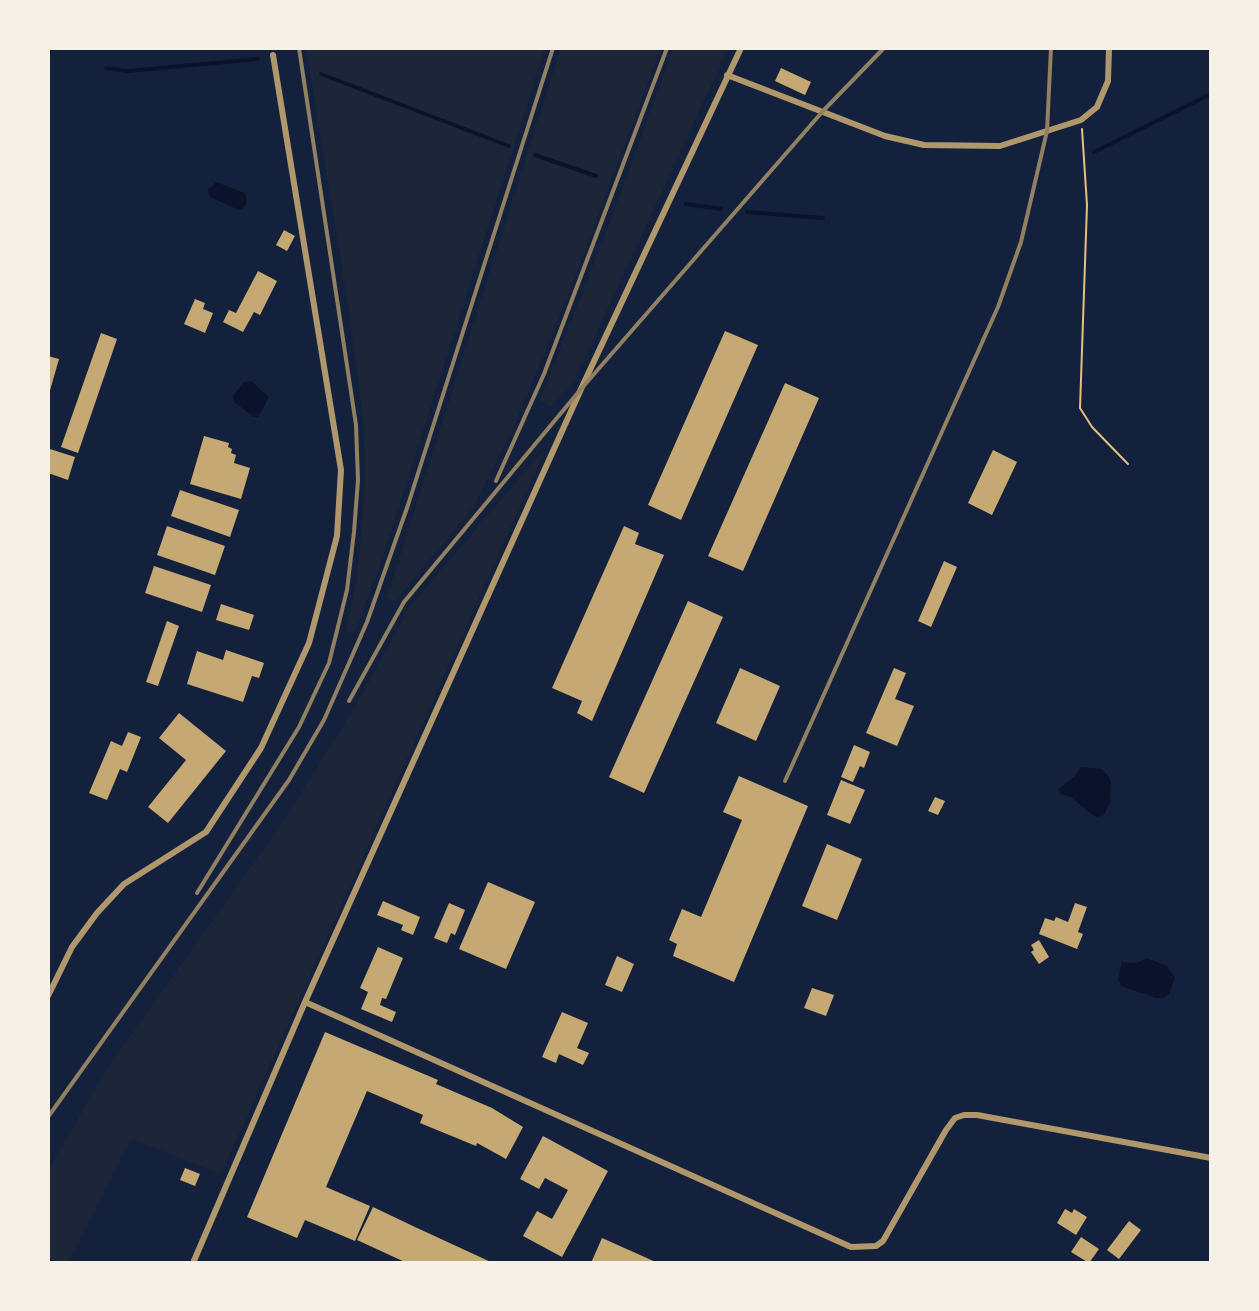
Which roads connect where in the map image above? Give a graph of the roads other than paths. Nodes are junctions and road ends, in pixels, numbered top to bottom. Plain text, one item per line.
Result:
1 (741, 48) edge
2 (1109, 48) edge
3 (273, 55) dead end
4 (727, 75) junction
5 (48, 996) edge
6 (305, 1002) junction
7 (1211, 1158) edge
8 (193, 1263) edge

1 - 4 street
2 - 4 street
3 - 5 street
4 - 6 street
6 - 7 street
6 - 8 street

